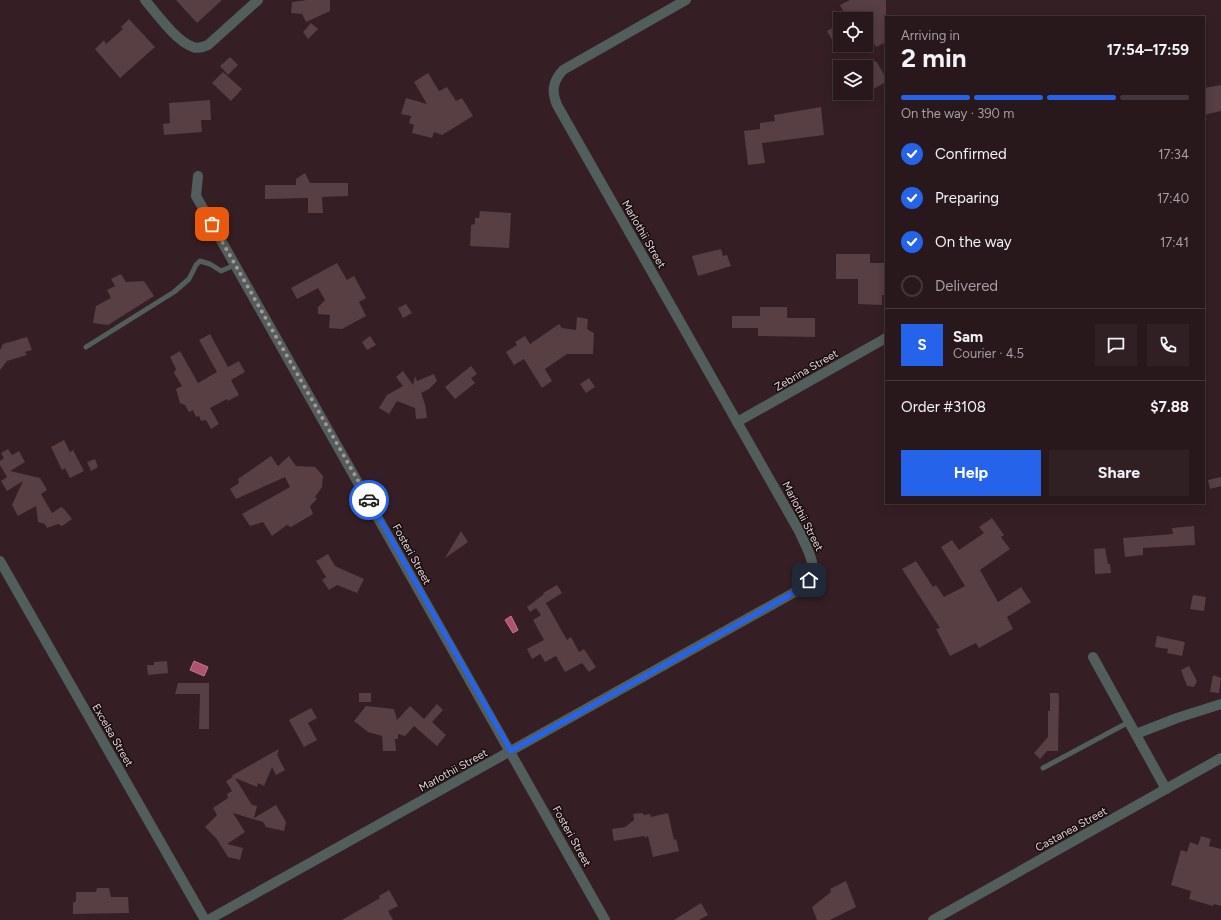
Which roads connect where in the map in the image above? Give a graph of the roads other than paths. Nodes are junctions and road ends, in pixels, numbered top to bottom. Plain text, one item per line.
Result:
1 (145, 0) edge
2 (258, 0) edge
3 (686, 0) edge
4 (198, 176) dead end
5 (236, 265) junction
6 (885, 339) edge
7 (86, 347) dead end
8 (737, 422) junction
9 (0, 561) edge
10 (1094, 657) dead end
11 (1221, 704) edge
12 (1129, 722) junction
13 (1136, 734) junction
14 (511, 751) junction
15 (1221, 758) edge
16 (1043, 768) dead end
17 (1166, 789) junction
18 (205, 920) edge
19 (208, 920) edge
20 (605, 920) edge
21 (933, 920) edge

1 - 2 street
3 - 8 street, Marlothii Street
4 - 5 street, Fosteri Street
5 - 7 lane
5 - 14 street, Fosteri Street
6 - 8 street, Zebrina Street
8 - 14 street, Marlothii Street
9 - 18 street, Excelsa Street
10 - 12 street
11 - 13 street
12 - 13 street
12 - 16 lane
13 - 17 street
14 - 19 street, Marlothii Street
14 - 20 street, Fosteri Street
15 - 17 street, Castanea Street
17 - 21 street, Castanea Street

